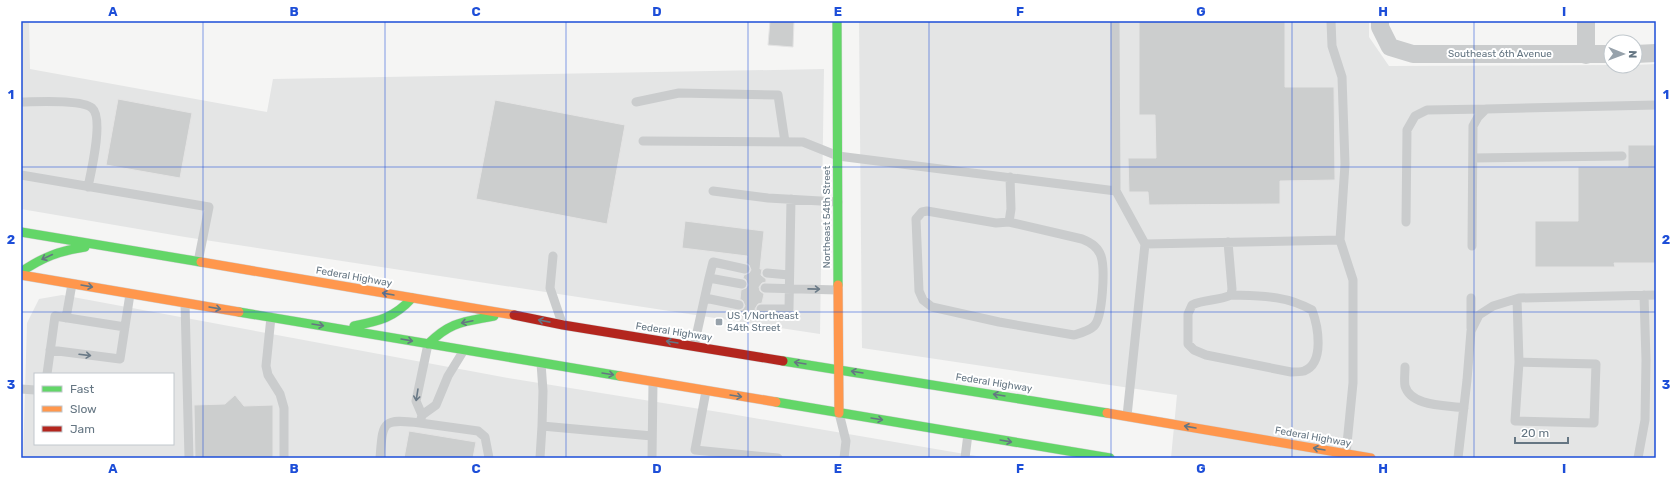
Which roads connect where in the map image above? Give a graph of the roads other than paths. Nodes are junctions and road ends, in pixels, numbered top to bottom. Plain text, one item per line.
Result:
1 (837, 21) edge
2 (1115, 21) edge
3 (1331, 21) edge
4 (1380, 21) edge
5 (1586, 21) edge
6 (1656, 53) edge
7 (1603, 54) edge
8 (1643, 54) edge
9 (1586, 55) junction
10 (21, 102) edge
11 (636, 102) dead end
12 (1656, 104) edge
13 (1486, 109) junction
14 (643, 141) dead end
15 (785, 142) junction
16 (838, 156) junction
17 (1622, 156) dead end
18 (1473, 158) junction
19 (21, 175) edge
20 (1010, 177) junction
21 (88, 187) junction
22 (714, 191) dead end
23 (1116, 191) junction
24 (791, 199) junction
25 (838, 202) junction
26 (1009, 222) junction
27 (1406, 222) dead end
28 (21, 232) edge
29 (1340, 240) junction
30 (1228, 242) junction
31 (1145, 244) junction
32 (98, 245) junction
33 (1472, 246) dead end
34 (553, 256) dead end
35 (198, 262) junction
36 (745, 269) dead end
37 (21, 272) edge
38 (767, 273) dead end
39 (21, 275) edge
40 (790, 275) junction
41 (709, 278) junction
42 (72, 284) junction
43 (742, 284) dead end
44 (764, 288) dead end
45 (789, 289) junction
46 (838, 290) junction
47 (130, 294) junction
48 (1231, 294) junction
49 (1644, 295) junction
50 (1656, 295) edge
51 (412, 298) junction
52 (705, 298) junction
53 (1471, 298) dead end
54 (1517, 299) junction
55 (185, 303) junction
56 (739, 305) dead end
57 (761, 309) dead end
58 (505, 313) junction
59 (271, 317) junction
60 (66, 318) junction
61 (563, 325) junction
62 (125, 327) junction
63 (341, 329) junction
64 (1471, 331) junction
65 (428, 344) junction
66 (694, 346) junction
67 (50, 350) junction
68 (464, 350) junction
69 (1646, 360) junction
70 (1656, 360) edge
71 (1519, 362) junction
72 (541, 363) junction
73 (1405, 367) dead end
74 (839, 369) junction
75 (47, 373) edge
76 (653, 382) junction
77 (21, 389) edge
78 (34, 390) edge
79 (706, 391) junction
80 (1464, 408) junction
81 (839, 413) junction
82 (1127, 416) junction
83 (421, 419) junction
84 (542, 426) junction
85 (968, 434) junction
86 (652, 436) junction
87 (1053, 453) edge
88 (1344, 456) edge
89 (189, 458) edge
90 (284, 458) edge
91 (380, 458) edge
92 (488, 458) edge
93 (540, 458) edge
94 (652, 458) edge
95 (778, 458) edge
96 (844, 458) edge
97 (965, 458) edge
98 (1110, 458) edge
99 (1371, 458) edge
100 (1458, 458) edge
101 (1638, 458) edge

1 - 16 main road, Northeast 54th Street
2 - 23 lane
3 - 29 lane
4 - 9 street, Southeast 6th Avenue
5 - 9 street
6 - 8 street
7 - 9 street, Southeast 6th Avenue
10 - 21 lane
11 - 15 lane
12 - 13 lane
13 - 18 lane
13 - 27 lane
14 - 15 lane
15 - 16 lane
16 - 20 lane
16 - 25 main road, Northeast 54th Street
17 - 18 lane
18 - 33 lane
19 - 21 lane
20 - 23 lane
20 - 26 lane
21 - 35 lane
22 - 24 lane
23 - 31 lane
24 - 25 lane
24 - 40 lane
25 - 46 main road, Northeast 54th Street
26 - 26 lane
28 - 32 main road, Federal Highway
29 - 30 lane
29 - 88 lane
30 - 31 lane
30 - 48 lane
31 - 82 lane
32 - 35 main road, Federal Highway
32 -> 37 main road
34 - 61 lane
51 -> 35 main road, Federal Highway
36 - 41 lane
38 - 40 lane
39 - 42 main road
40 - 45 lane
41 - 43 lane
41 - 52 lane
42 -> 47 main road
42 - 60 lane
44 - 45 lane
45 -> 46 lane
45 - 57 lane
46 - 74 main road, Northeast 54th Street
47 - 55 main road
47 - 62 lane
48 - 48 lane
49 - 50 lane
49 - 54 lane
49 - 69 lane
51 - 58 main road, Federal Highway
51 - 63 main road
52 - 56 lane
52 - 66 lane
53 - 64 lane
54 - 64 lane
54 - 71 lane
55 -> 59 main road
55 - 89 lane
61 -> 58 main road, Federal Highway
58 -> 65 main road
59 -> 63 main road
59 - 90 lane
60 - 62 lane
60 - 67 lane
66 -> 61 main road, Federal Highway
67 -> 62 lane
63 -> 65 main road
64 - 80 lane
65 - 68 main road
65 -> 83 lane
74 -> 66 main road, Federal Highway
67 - 75 lane
68 - 72 main road
68 - 83 lane
69 - 70 lane
69 - 101 lane
71 - 71 lane
72 -> 76 main road
72 - 84 lane
73 - 80 lane
74 - 81 main road, Northeast 54th Street
82 -> 74 main road, Federal Highway
76 - 79 main road
76 - 86 lane
77 - 78 lane
79 -> 81 main road
79 - 95 lane
80 - 100 lane
81 -> 85 main road
81 - 96 lane
88 -> 82 main road, Federal Highway
83 - 91 lane
83 - 92 lane
84 - 86 lane
84 - 93 lane
85 -> 87 main road
85 - 97 lane
86 - 94 lane
87 - 98 main road
88 - 99 main road, Federal Highway

